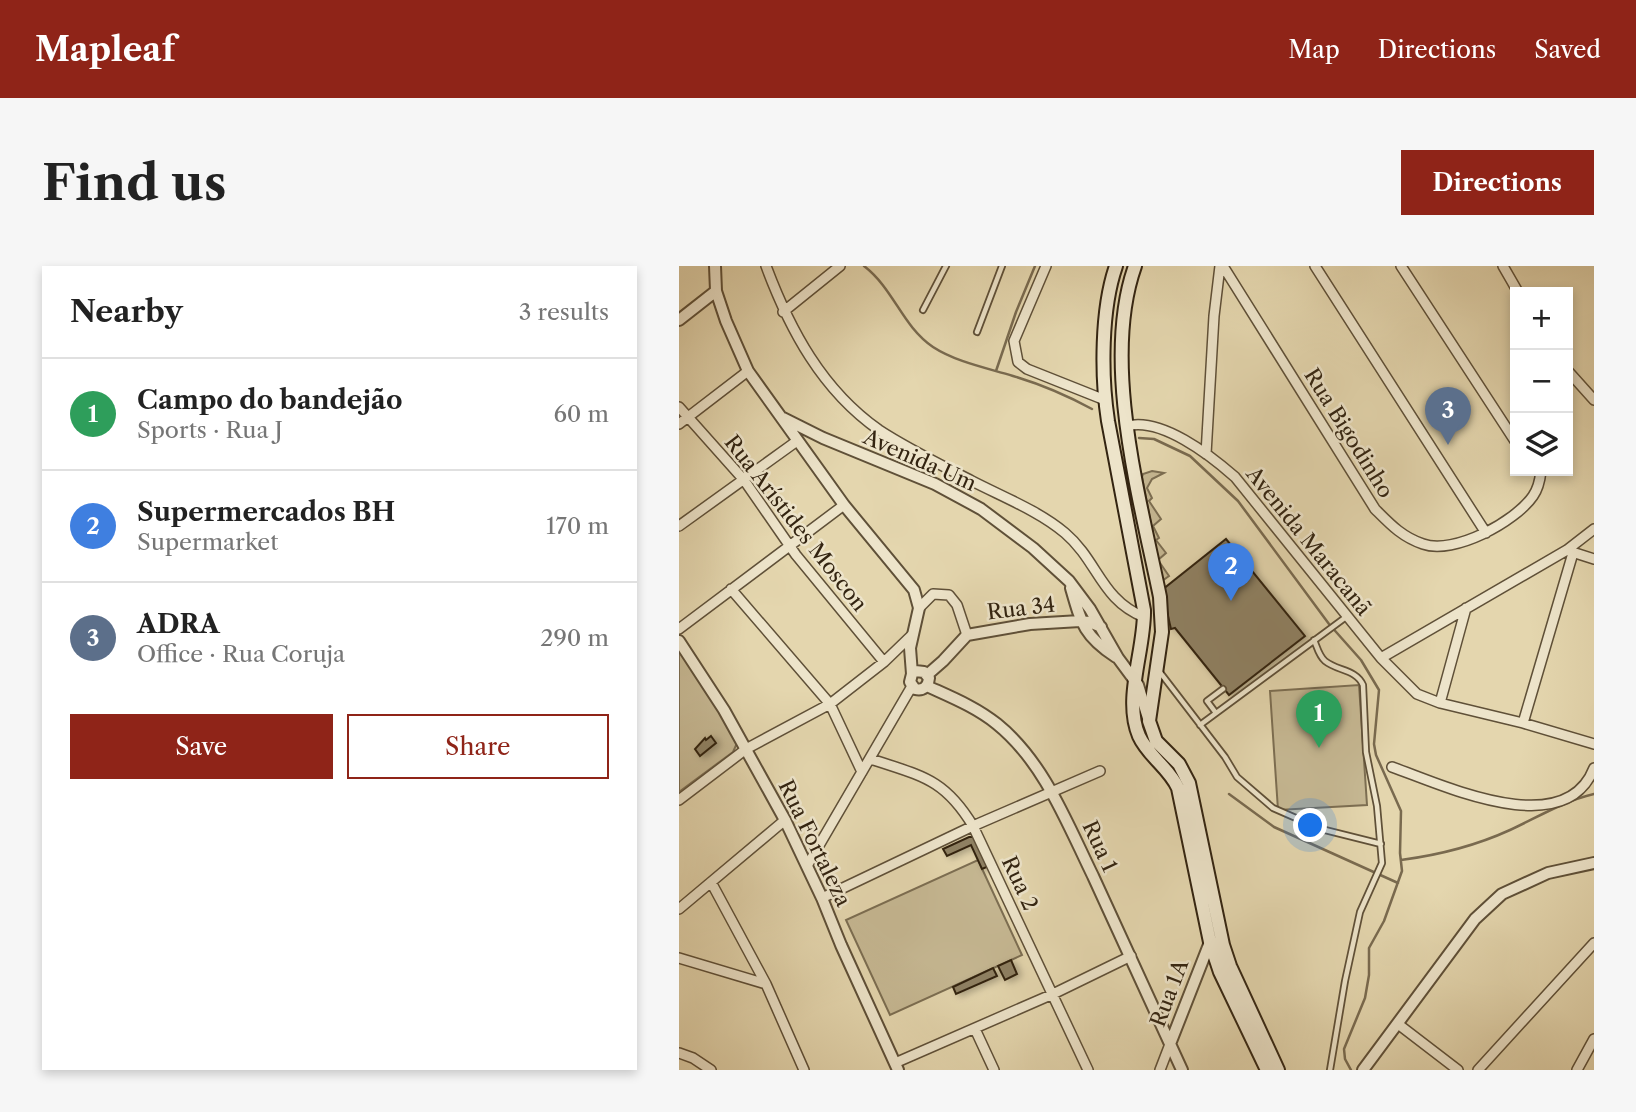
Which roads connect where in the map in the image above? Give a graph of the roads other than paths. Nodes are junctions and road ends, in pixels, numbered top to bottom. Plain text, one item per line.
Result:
1 (715, 266) edge
2 (766, 266) edge
3 (839, 266) edge
4 (946, 266) edge
5 (1002, 266) edge
6 (1046, 266) edge
7 (1116, 266) edge
8 (1135, 266) edge
9 (1222, 266) edge
10 (1315, 266) edge
11 (1401, 266) edge
12 (1503, 266) edge
13 (1515, 287) edge
14 (716, 291) junction
15 (923, 310) dead end
16 (783, 312) junction
17 (679, 320) edge
18 (977, 332) dead end
19 (748, 370) junction
20 (1573, 377) edge
21 (1105, 400) junction
22 (1594, 400) edge
23 (679, 407) edge
24 (779, 416) junction
25 (688, 417) junction
26 (679, 424) edge
27 (1127, 426) junction
28 (1510, 433) edge
29 (797, 442) junction
30 (1206, 454) junction
31 (1541, 476) edge
32 (744, 480) junction
33 (844, 505) junction
34 (679, 526) edge
35 (1594, 529) edge
36 (1486, 533) junction
37 (790, 546) junction
38 (1570, 552) junction
39 (1594, 559) edge
40 (1069, 581) junction
41 (731, 589) junction
42 (919, 608) junction
43 (1466, 608) junction
44 (1144, 617) junction
45 (1343, 619) junction
46 (1080, 621) junction
47 (1103, 628) junction
48 (679, 629) edge
49 (912, 635) junction
50 (967, 635) junction
51 (1314, 640) junction
52 (679, 641) edge
53 (1118, 658) junction
54 (1381, 658) junction
55 (884, 662) junction
56 (1156, 667) junction
57 (912, 680) junction
58 (927, 680) junction
59 (1136, 682) junction
60 (1223, 688) dead end
61 (1440, 703) junction
62 (830, 704) junction
63 (1216, 713) junction
64 (1149, 721) junction
65 (1523, 723) junction
66 (1200, 724) junction
67 (1594, 744) edge
68 (746, 749) junction
69 (871, 759) junction
70 (1392, 767) dead end
71 (1594, 768) edge
72 (1100, 771) dead end
73 (862, 772) junction
74 (1052, 792) junction
75 (679, 800) edge
76 (785, 820) junction
77 (973, 826) junction
78 (1381, 844) junction
79 (1594, 863) edge
80 (807, 866) junction
81 (711, 882) junction
82 (822, 898) junction
83 (679, 909) edge
84 (1216, 941) junction
85 (1594, 943) edge
86 (1131, 956) junction
87 (679, 958) edge
88 (766, 984) junction
89 (1053, 994) junction
90 (1398, 1024) junction
91 (975, 1029) junction
92 (1594, 1039) edge
93 (1170, 1044) junction
94 (679, 1053) edge
95 (897, 1066) edge
96 (711, 1070) edge
97 (804, 1070) edge
98 (994, 1070) edge
99 (1088, 1070) edge
100 (1160, 1070) edge
101 (1182, 1070) edge
102 (1266, 1070) edge
103 (1278, 1070) edge
104 (1330, 1070) edge
105 (1363, 1070) edge
106 (1458, 1070) edge
107 (1478, 1070) edge
108 (1577, 1070) edge

1 - 14 street
2 - 16 street
3 - 16 street
4 - 15 lane
5 - 18 lane
6 - 21 street
7 - 21 main road
8 - 27 main road
9 - 30 street
9 - 36 street, Rua Bigodinho
10 - 36 street
11 - 28 street
12 - 13 street
14 - 17 street
14 - 19 street
16 - 44 street
19 - 24 street
19 - 25 street
20 - 22 street
21 - 44 main road
23 - 25 street, Rua Arístides Moscon
24 - 29 street
24 - 40 street, Avenida Um
25 - 26 street
25 - 32 street, Rua Arístides Moscon
27 - 30 street, Avenida Maracanã
27 - 56 main road
29 - 32 street
29 - 33 street
30 - 45 street, Avenida Maracanã
31 - 36 street, Rua Bigodinho
32 - 34 street
32 - 37 street, Rua Arístides Moscon
33 - 37 street
33 - 42 street
35 - 38 street
37 - 41 street
37 - 55 street, Rua Arístides Moscon
38 - 39 street
38 - 43 street
38 - 65 street
40 - 46 street, Avenida Um
40 - 47 street, Avenida Um
41 - 48 street
41 - 62 street
42 - 49 street
42 - 50 street
43 - 54 street
43 - 61 street
44 - 59 main road
45 - 51 lane
45 - 54 street, Avenida Maracanã
46 - 47 street
46 - 50 street, Rua 34
46 - 53 street, Avenida Um
47 - 53 street, Avenida Um
49 - 55 street
49 - 57 street
50 - 58 street
51 - 63 lane
51 - 78 lane
52 - 68 street, Rua Fortaleza
53 - 59 street, Avenida Um
54 - 61 street, Avenida Maracanã
55 - 62 street
56 - 64 main road
56 - 66 lane
57 - 58 street
57 - 58 street
57 - 69 street
58 - 74 street, Rua 1
59 - 64 street, Avenida Um
59 - 84 main road
60 - 63 lane
61 - 65 street, Avenida Maracanã
62 - 68 street
62 - 73 street
63 - 66 lane
64 - 84 main road
65 - 67 street, Avenida Maracanã
66 - 78 lane
68 - 75 street
68 - 76 street, Rua Fortaleza
69 - 73 street
69 - 77 street, Rua 2
70 - 71 street
72 - 74 street
73 - 80 street
74 - 77 street
74 - 86 street, Rua 1
76 - 80 street, Rua Fortaleza
76 - 81 street
77 - 82 street
77 - 89 street, Rua 2
78 - 104 lane
79 - 90 street
80 - 82 street, Rua Fortaleza
81 - 83 street
81 - 88 street
82 - 95 street, Rua Fortaleza
84 - 93 street, Rua 1A
84 - 102 main road
84 - 103 main road
85 - 107 street
86 - 89 street
86 - 93 street, Rua 1
87 - 88 street
88 - 97 street
89 - 91 street
89 - 99 street, Rua 2
90 - 105 street
90 - 106 street
91 - 95 street
91 - 98 street
92 - 108 street
93 - 100 street, Rua 1A
93 - 101 street, Rua 1
94 - 96 street

